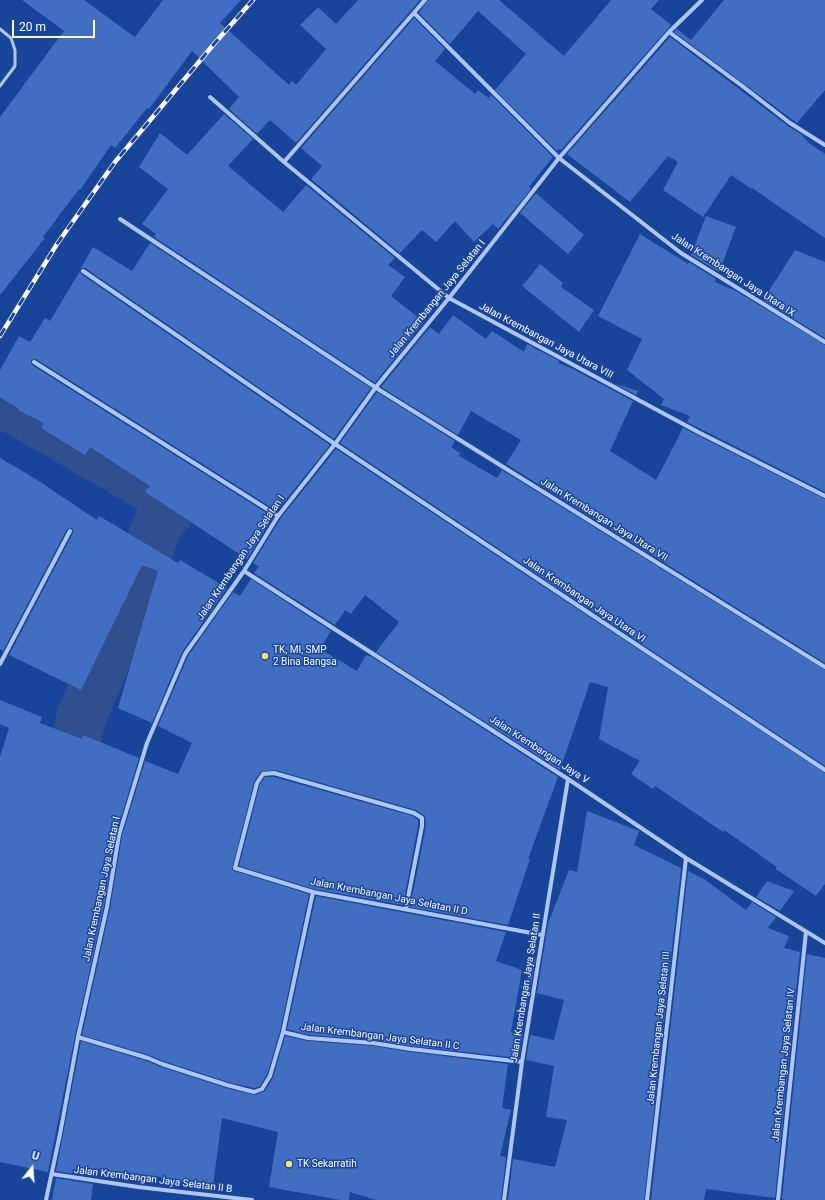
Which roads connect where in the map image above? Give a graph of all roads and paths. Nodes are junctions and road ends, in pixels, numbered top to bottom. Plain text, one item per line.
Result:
1 (425, 0) edge
2 (702, 0) edge
3 (414, 13) junction
4 (0, 29) edge
5 (669, 32) junction
6 (0, 86) edge
7 (210, 97) dead end
8 (825, 146) edge
9 (559, 158) junction
10 (284, 162) junction
11 (120, 219) dead end
12 (83, 271) dead end
13 (449, 298) junction
14 (825, 342) edge
15 (34, 362) dead end
16 (376, 387) junction
17 (335, 444) junction
18 (825, 496) edge
19 (278, 516) junction
20 (70, 531) dead end
21 (244, 571) junction
22 (0, 664) edge
23 (825, 667) edge
24 (825, 770) edge
25 (568, 779) junction
26 (686, 858) junction
27 (313, 892) junction
28 (406, 908) junction
29 (806, 932) junction
30 (542, 935) junction
31 (825, 943) edge
32 (283, 1032) junction
33 (78, 1037) junction
34 (522, 1062) junction
35 (52, 1174) junction
36 (46, 1200) edge
37 (252, 1200) edge
38 (504, 1200) edge
39 (648, 1200) edge
40 (778, 1200) edge

1 - 3 street
2 - 5 street, Jalan Krembangan Jaya Selatan I
3 - 9 street, Jalan Krembangan Jaya Utara IX
3 - 10 street
4 - 6 lane
5 - 8 street
5 - 9 street, Jalan Krembangan Jaya Selatan I
7 - 10 street, Jalan Krembangan Jaya Utara VIII
9 - 13 street, Jalan Krembangan Jaya Selatan I
9 - 14 street, Jalan Krembangan Jaya Utara IX
10 - 13 street, Jalan Krembangan Jaya Utara VIII
11 - 16 street, Jalan Krembangan Jaya Utara VII
12 - 17 street, Jalan Krembangan Jaya Utara VI
13 - 16 street, Jalan Krembangan Jaya Selatan I
13 - 18 street, Jalan Krembangan Jaya Utara VIII
15 - 19 street
16 - 17 street, Jalan Krembangan Jaya Selatan I
16 - 23 street, Jalan Krembangan Jaya Utara VII
17 - 19 street, Jalan Krembangan Jaya Selatan I
17 - 24 street, Jalan Krembangan Jaya Utara VI
19 - 21 street, Jalan Krembangan Jaya Selatan I
20 - 22 street
21 - 25 street, Jalan Krembangan Jaya V
21 - 33 street, Jalan Krembangan Jaya Selatan I
25 - 26 street, Jalan Krembangan Jaya V
25 - 30 street, Jalan Krembangan Jaya Selatan II
26 - 29 street, Jalan Krembangan Jaya V
26 - 39 street, Jalan Krembangan Jaya Selatan III
27 - 28 street, Jalan Krembangan Jaya Selatan II D
27 - 28 street, Jalan Krembangan Jaya Selatan II D
27 - 32 street
28 - 30 street, Jalan Krembangan Jaya Selatan II D
29 - 31 street, Jalan Krembangan Jaya V
29 - 40 street, Jalan Krembangan Jaya Selatan IV
30 - 34 street, Jalan Krembangan Jaya Selatan II
32 - 33 street
32 - 34 street, Jalan Krembangan Jaya Selatan II C
33 - 35 street, Jalan Krembangan Jaya Selatan I
34 - 38 street, Jalan Krembangan Jaya Selatan II
35 - 36 street, Jalan Krembangan Jaya Selatan I
35 - 37 street, Jalan Krembangan Jaya Selatan II B

